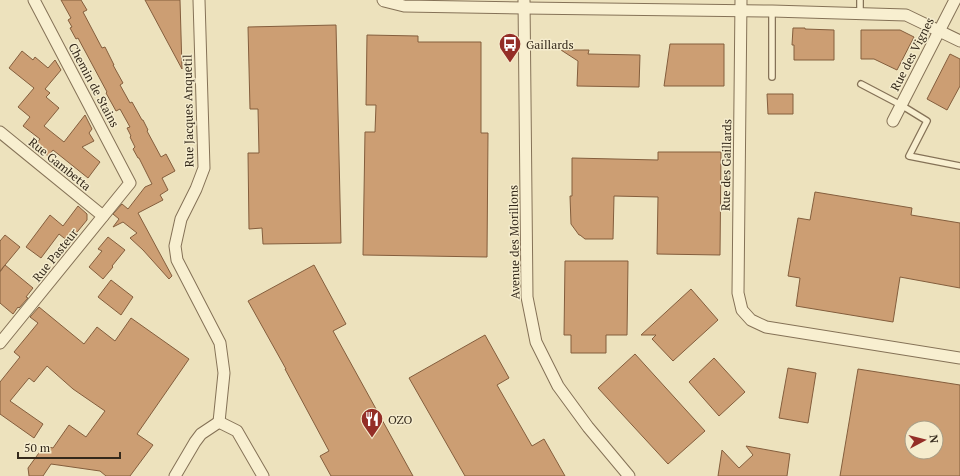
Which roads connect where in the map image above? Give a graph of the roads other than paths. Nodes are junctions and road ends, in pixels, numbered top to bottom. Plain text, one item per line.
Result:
1 (34, 0) edge
2 (199, 0) edge
3 (383, 0) edge
4 (860, 0) edge
5 (955, 0) edge
6 (524, 4) edge
7 (741, 5) edge
8 (772, 11) junction
9 (860, 13) junction
10 (939, 30) junction
11 (960, 41) edge
12 (772, 77) dead end
13 (861, 84) dead end
14 (901, 105) junction
15 (893, 121) dead end
16 (0, 132) edge
17 (960, 166) edge
18 (130, 183) joint
19 (103, 216) junction
20 (0, 343) edge
21 (960, 358) edge
22 (219, 422) junction
23 (175, 476) edge
24 (263, 476) edge
25 (629, 476) edge

1 - 18 street, Chemin de Stains
2 - 22 street, Rue Jacques Anquetil
3 - 6 street
4 - 9 lane
5 - 10 street, Rue des Vignes
6 - 7 street
6 - 25 street, Avenue des Morillons
7 - 8 street
7 - 21 street, Rue des Gaillards
8 - 9 street
8 - 12 lane
9 - 10 street
10 - 11 street
10 - 14 street, Rue des Vignes
13 - 14 lane
14 - 15 street, Rue des Vignes
14 - 17 lane
16 - 19 street, Rue Gambetta
18 - 19 street, Rue Pasteur
19 - 20 street, Rue Pasteur
22 - 23 street
22 - 24 street

